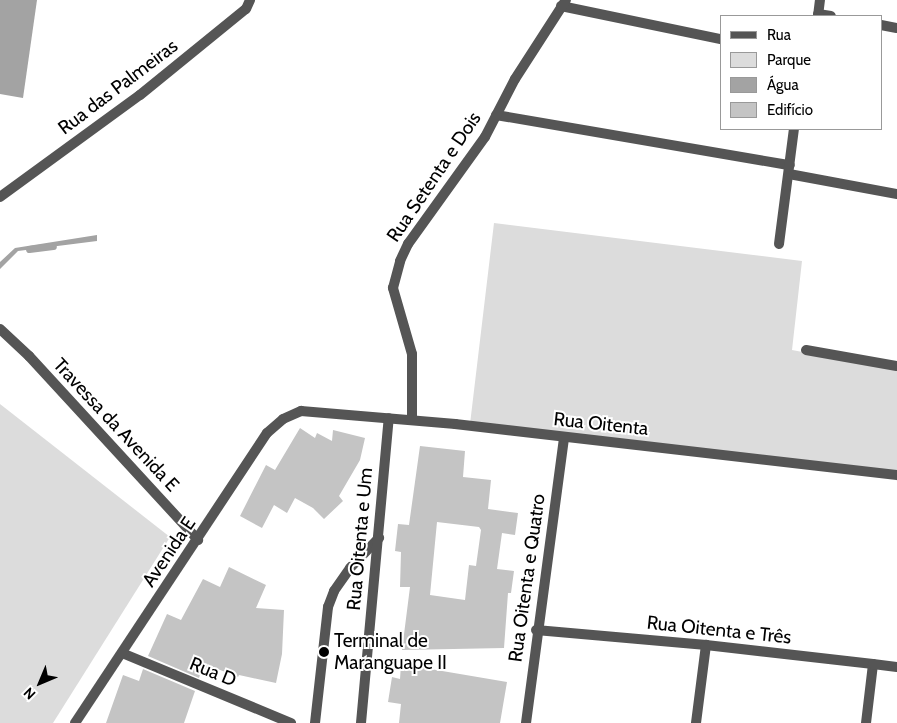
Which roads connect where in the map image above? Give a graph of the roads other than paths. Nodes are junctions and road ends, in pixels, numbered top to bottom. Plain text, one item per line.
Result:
1 (250, 0) edge
2 (820, 0) edge
3 (564, 3) edge
4 (818, 15) edge
5 (882, 25) edge
6 (897, 28) edge
7 (720, 40) edge
8 (496, 115) junction
9 (794, 130) edge
10 (789, 169) junction
11 (897, 194) edge
12 (0, 197) edge
13 (779, 244) dead end
14 (0, 329) edge
15 (806, 350) dead end
16 (897, 366) edge
17 (301, 411) joint
18 (389, 418) junction
19 (412, 419) junction
20 (564, 438) junction
21 (897, 475) edge
22 (379, 538) junction
23 (198, 540) junction
24 (536, 630) junction
25 (706, 645) junction
26 (122, 653) junction
27 (873, 664) junction
28 (897, 667) edge
29 (75, 723) edge
30 (291, 723) edge
31 (315, 723) edge
32 (361, 723) edge
33 (526, 723) edge
34 (696, 723) edge
35 (866, 723) edge

1 - 12 street, Rua das Palmeiras
2 - 4 street
3 - 7 street
3 - 8 street, Rua Setenta e Dois
5 - 6 street
8 - 10 street
8 - 19 street, Rua Setenta e Dois
9 - 10 street
10 - 11 street
10 - 13 street
14 - 23 street, Travessa da Avenida E
15 - 16 street
17 - 18 street, Rua Oitenta
17 - 23 street, Avenida E
18 - 19 street, Rua Oitenta
18 - 22 street, Rua Oitenta e Um
19 - 20 street, Rua Oitenta
20 - 21 street, Rua Oitenta
20 - 24 street, Rua Oitenta e Quatro
22 - 31 street
22 - 32 street, Rua Oitenta e Um
23 - 26 street, Avenida E
24 - 25 street, Rua Oitenta e Três
24 - 33 street, Rua Oitenta e Quatro
25 - 27 street, Rua Oitenta e Três
25 - 34 street
26 - 29 street, Avenida E
26 - 30 street, Rua D
27 - 28 street, Rua Oitenta e Três
27 - 35 street

